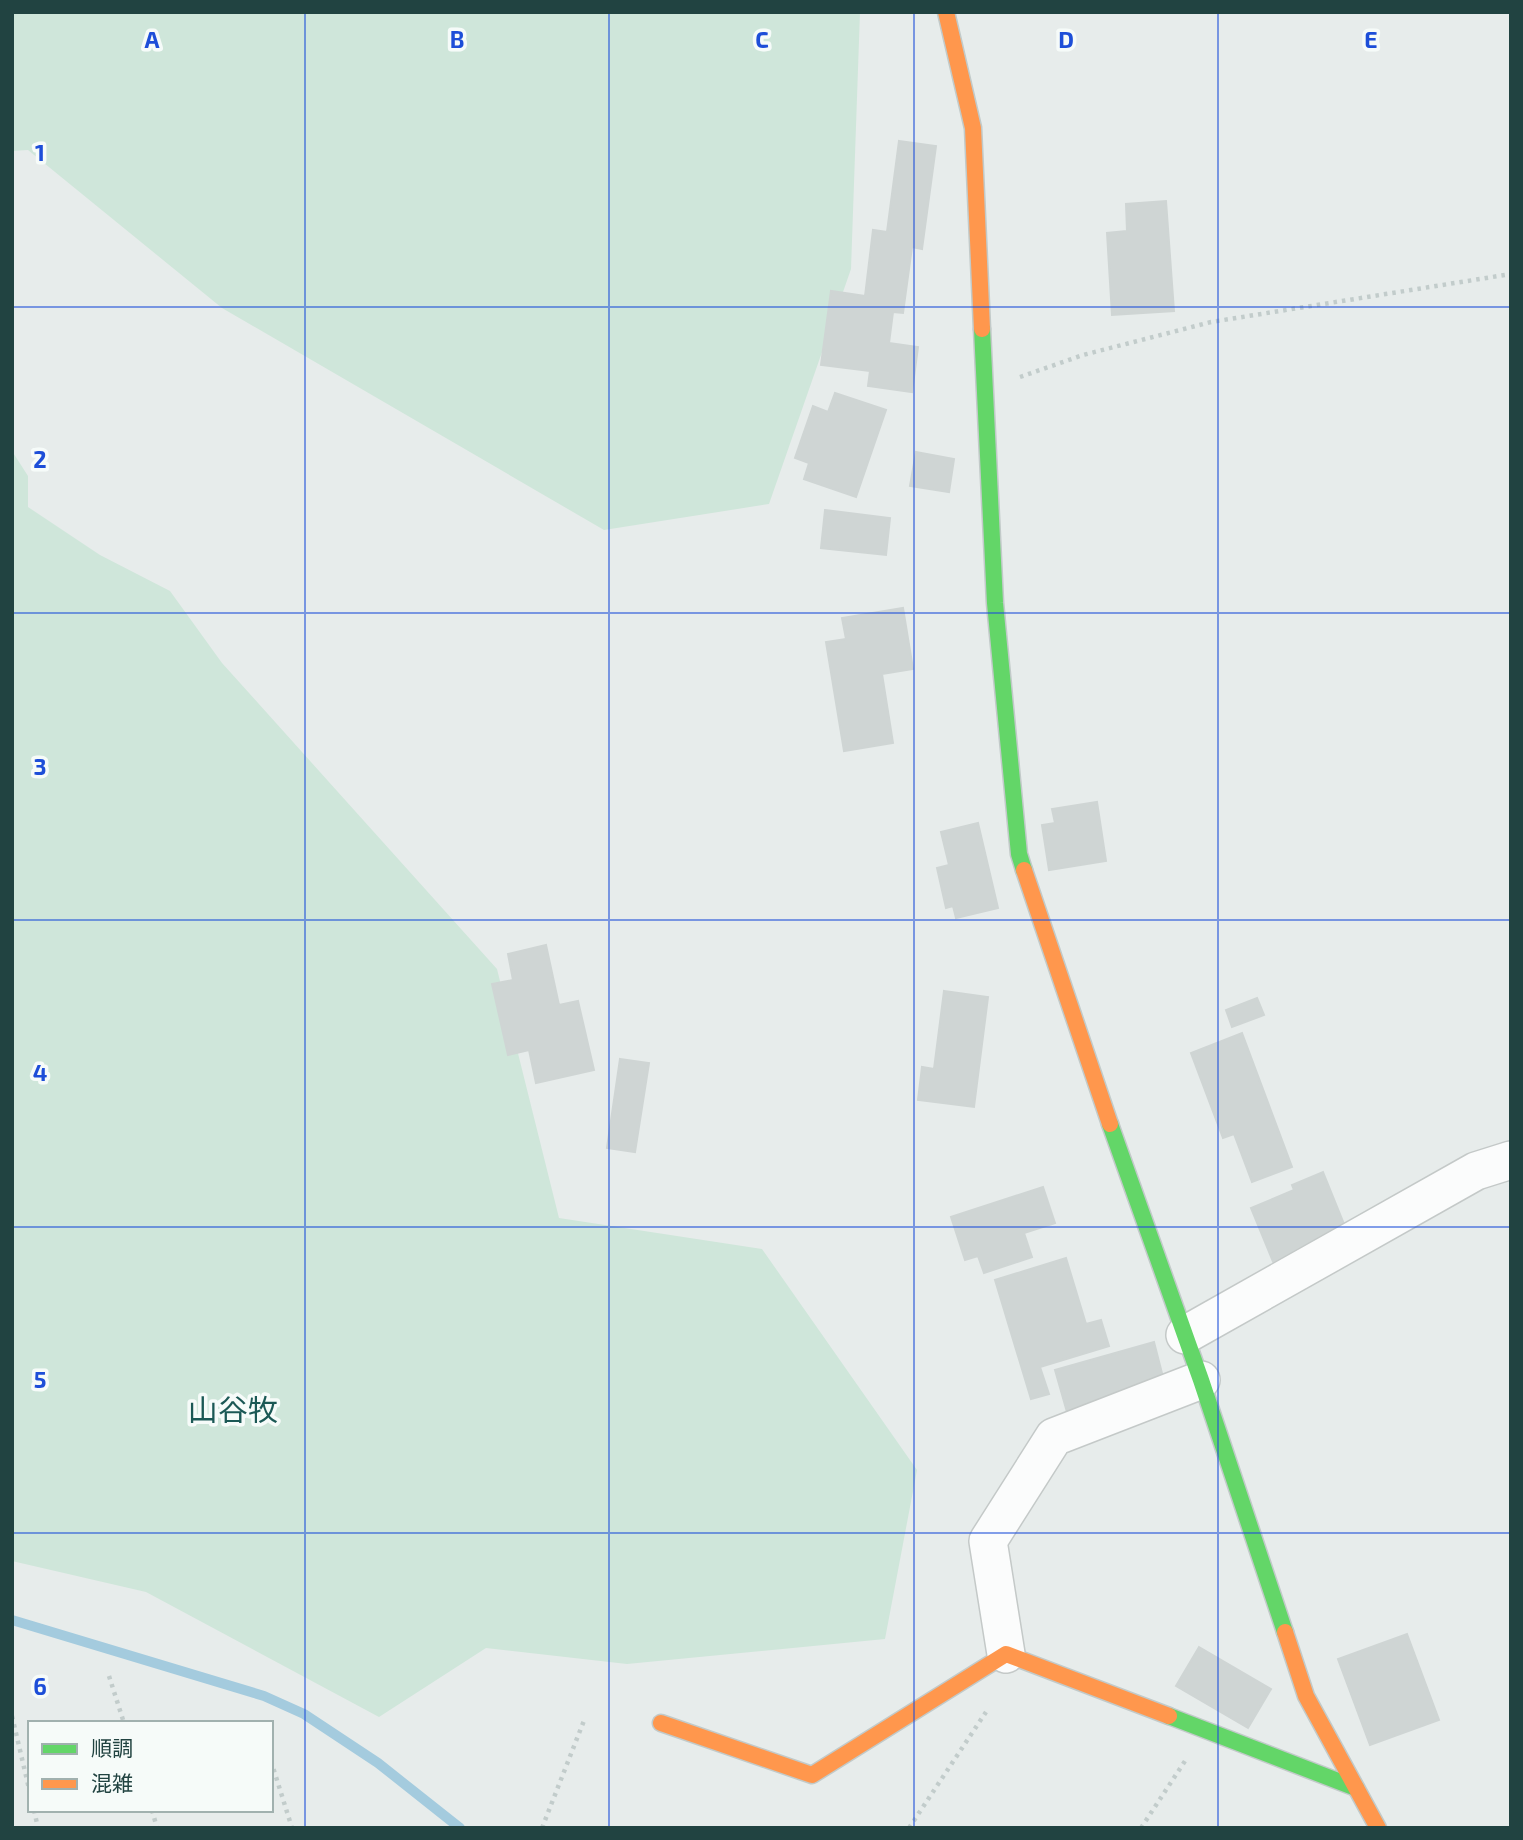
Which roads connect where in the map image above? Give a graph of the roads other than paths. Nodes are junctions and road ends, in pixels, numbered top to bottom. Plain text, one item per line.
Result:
1 (946, 12) edge
2 (1511, 1160) edge
3 (1185, 1335) junction
4 (1201, 1380) junction
5 (1006, 1654) junction
6 (661, 1723) dead end
7 (1356, 1788) junction
8 (1378, 1828) edge

1 - 3 street
2 - 3 street
3 - 4 street
4 - 5 street
4 - 7 street
5 - 6 street
5 - 7 street
7 - 8 street

